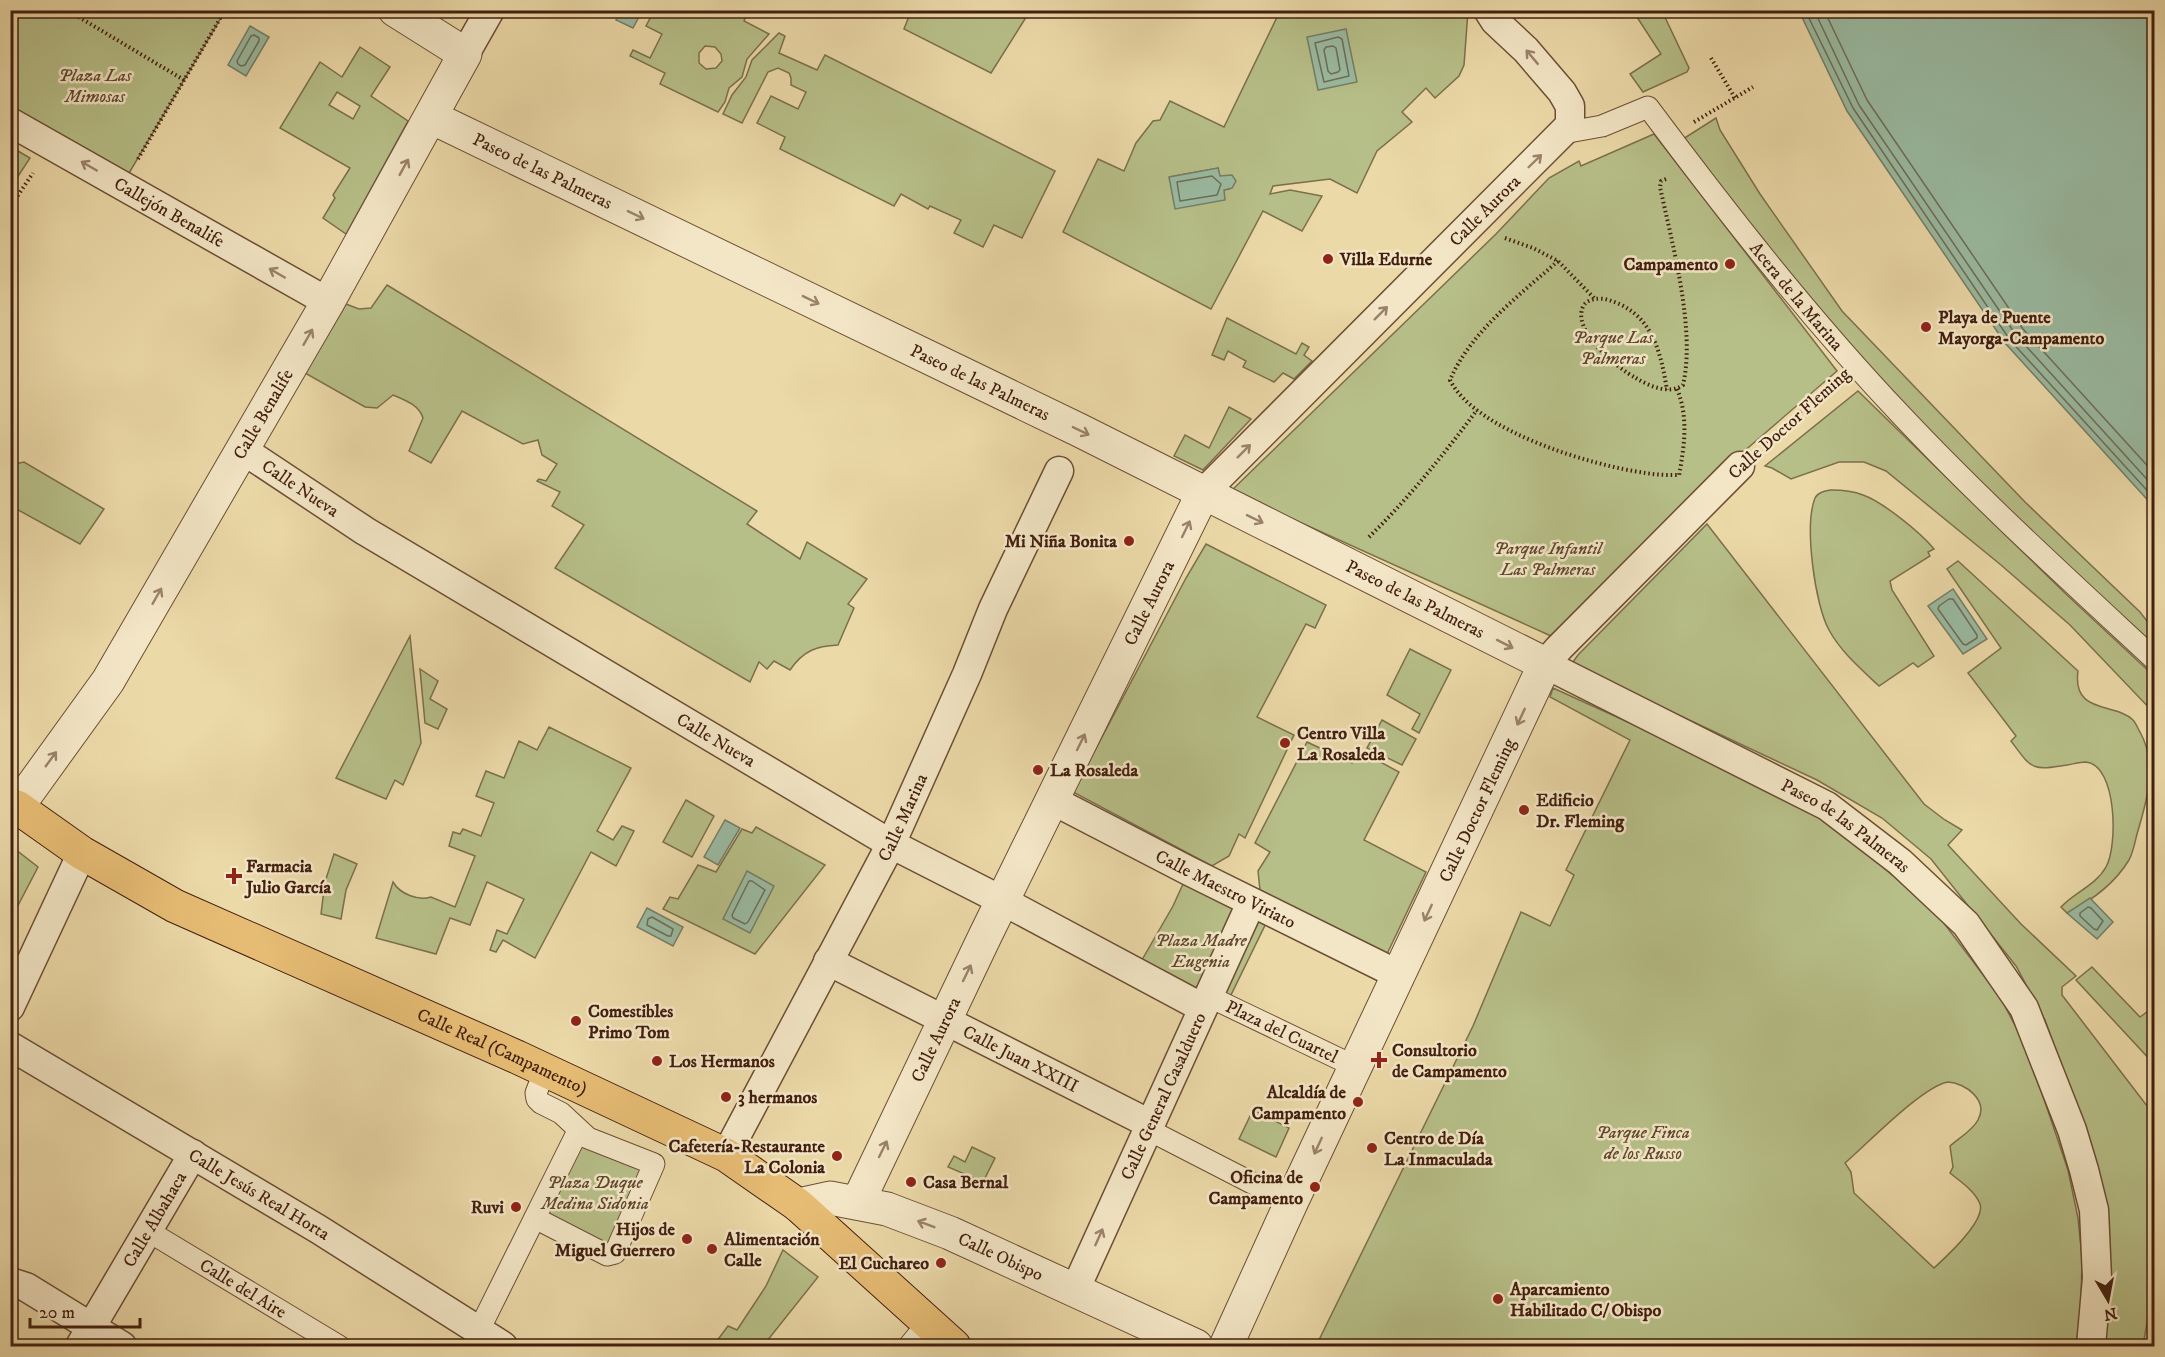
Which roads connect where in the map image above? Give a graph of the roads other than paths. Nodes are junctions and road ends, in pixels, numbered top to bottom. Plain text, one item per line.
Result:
1 (395, 10) edge
2 (490, 10) edge
3 (1488, 10) edge
4 (465, 54) junction
5 (431, 117) junction
6 (10, 122) edge
7 (1563, 133) junction
8 (328, 302) junction
9 (243, 450) junction
10 (1740, 466) road end
11 (1059, 471) dead end
12 (1203, 493) junction
13 (2154, 659) edge
14 (1545, 664) junction
15 (1052, 800) junction
16 (13, 802) edge
17 (891, 843) junction
18 (82, 853) junction
19 (1003, 901) junction
20 (1251, 903) junction
21 (828, 961) junction
22 (1399, 975) junction
23 (1205, 1002) junction
24 (10, 1007) edge
25 (945, 1020) junction
26 (10, 1046) edge
27 (1356, 1068) junction
28 (545, 1070) junction
29 (1149, 1127) junction
30 (578, 1131) junction
31 (193, 1154) junction
32 (726, 1155) junction
33 (858, 1202) junction
34 (1291, 1203) junction
35 (798, 1205) junction
36 (535, 1218) junction
37 (148, 1231) junction
38 (10, 1282) edge
39 (1075, 1290) junction
40 (918, 1335) edge
41 (86, 1337) edge
42 (474, 1339) edge
43 (122, 1347) edge
44 (339, 1347) edge
45 (503, 1347) edge
46 (954, 1347) edge
47 (1196, 1347) edge
48 (1226, 1347) edge
49 (2091, 1347) edge

1 - 4 street
2 - 4 street, Calle Benalife
7 -> 3 street
4 - 5 street, Calle Benalife
8 -> 5 street, Calle Benalife
5 -> 12 street, Paseo de las Palmeras
8 -> 6 street, Callejón Benalife
12 -> 7 street, Calle Aurora
7 - 13 street, Acera de la Marina
9 -> 8 street, Calle Benalife
16 -> 9 street, Calle Benalife
9 - 17 street, Calle Nueva
10 - 14 street, Calle Doctor Fleming
11 - 17 street, Calle Marina
12 -> 14 street, Paseo de las Palmeras
15 -> 12 street, Calle Aurora
14 -> 22 street, Calle Doctor Fleming
14 - 49 street, Paseo de las Palmeras
15 - 19 street, Calle Aurora
15 - 20 street, Calle Maestro Viriato
16 - 18 highway, Calle Real (Campamento)
17 - 19 street, Calle Nueva
17 - 21 street, Calle Marina
18 - 24 street
18 - 28 highway, Calle Real (Campamento)
19 - 23 street, Calle Nueva
25 -> 19 street, Calle Aurora
20 - 22 street, Calle Maestro Viriato
20 - 23 street, Calle General Casalduero
21 - 25 street, Calle Juan XXIII
21 - 32 street, Calle Marina
22 - 27 street, Calle Doctor Fleming
23 - 27 street, Plaza del Cuartel
23 - 29 street, Calle General Casalduero
25 - 29 street, Calle Juan XXIII
33 -> 25 street, Calle Aurora
26 - 31 street, Calle Jesús Real Horta
27 -> 34 street, Calle Doctor Fleming
28 - 30 street
28 - 32 highway, Calle Real (Campamento)
29 - 34 street
39 -> 29 street, Calle General Casalduero
30 - 36 street
30 - 36 street
31 - 37 street, Calle Albahaca
31 - 42 street, Calle Jesús Real Horta
32 - 35 highway, Calle Real (Campamento)
33 - 35 street, Calle Obispo
39 -> 33 street, Calle Obispo
34 - 48 street, Calle Doctor Fleming
35 - 40 highway, Calle Real (Campamento)
36 - 42 street
37 - 41 street, Calle Albahaca
37 - 44 street, Calle del Aire
38 - 41 street
39 - 47 street, Calle Obispo
40 - 46 highway, Calle Real (Campamento)
41 - 43 street
42 - 45 street, Calle Jesús Real Horta

